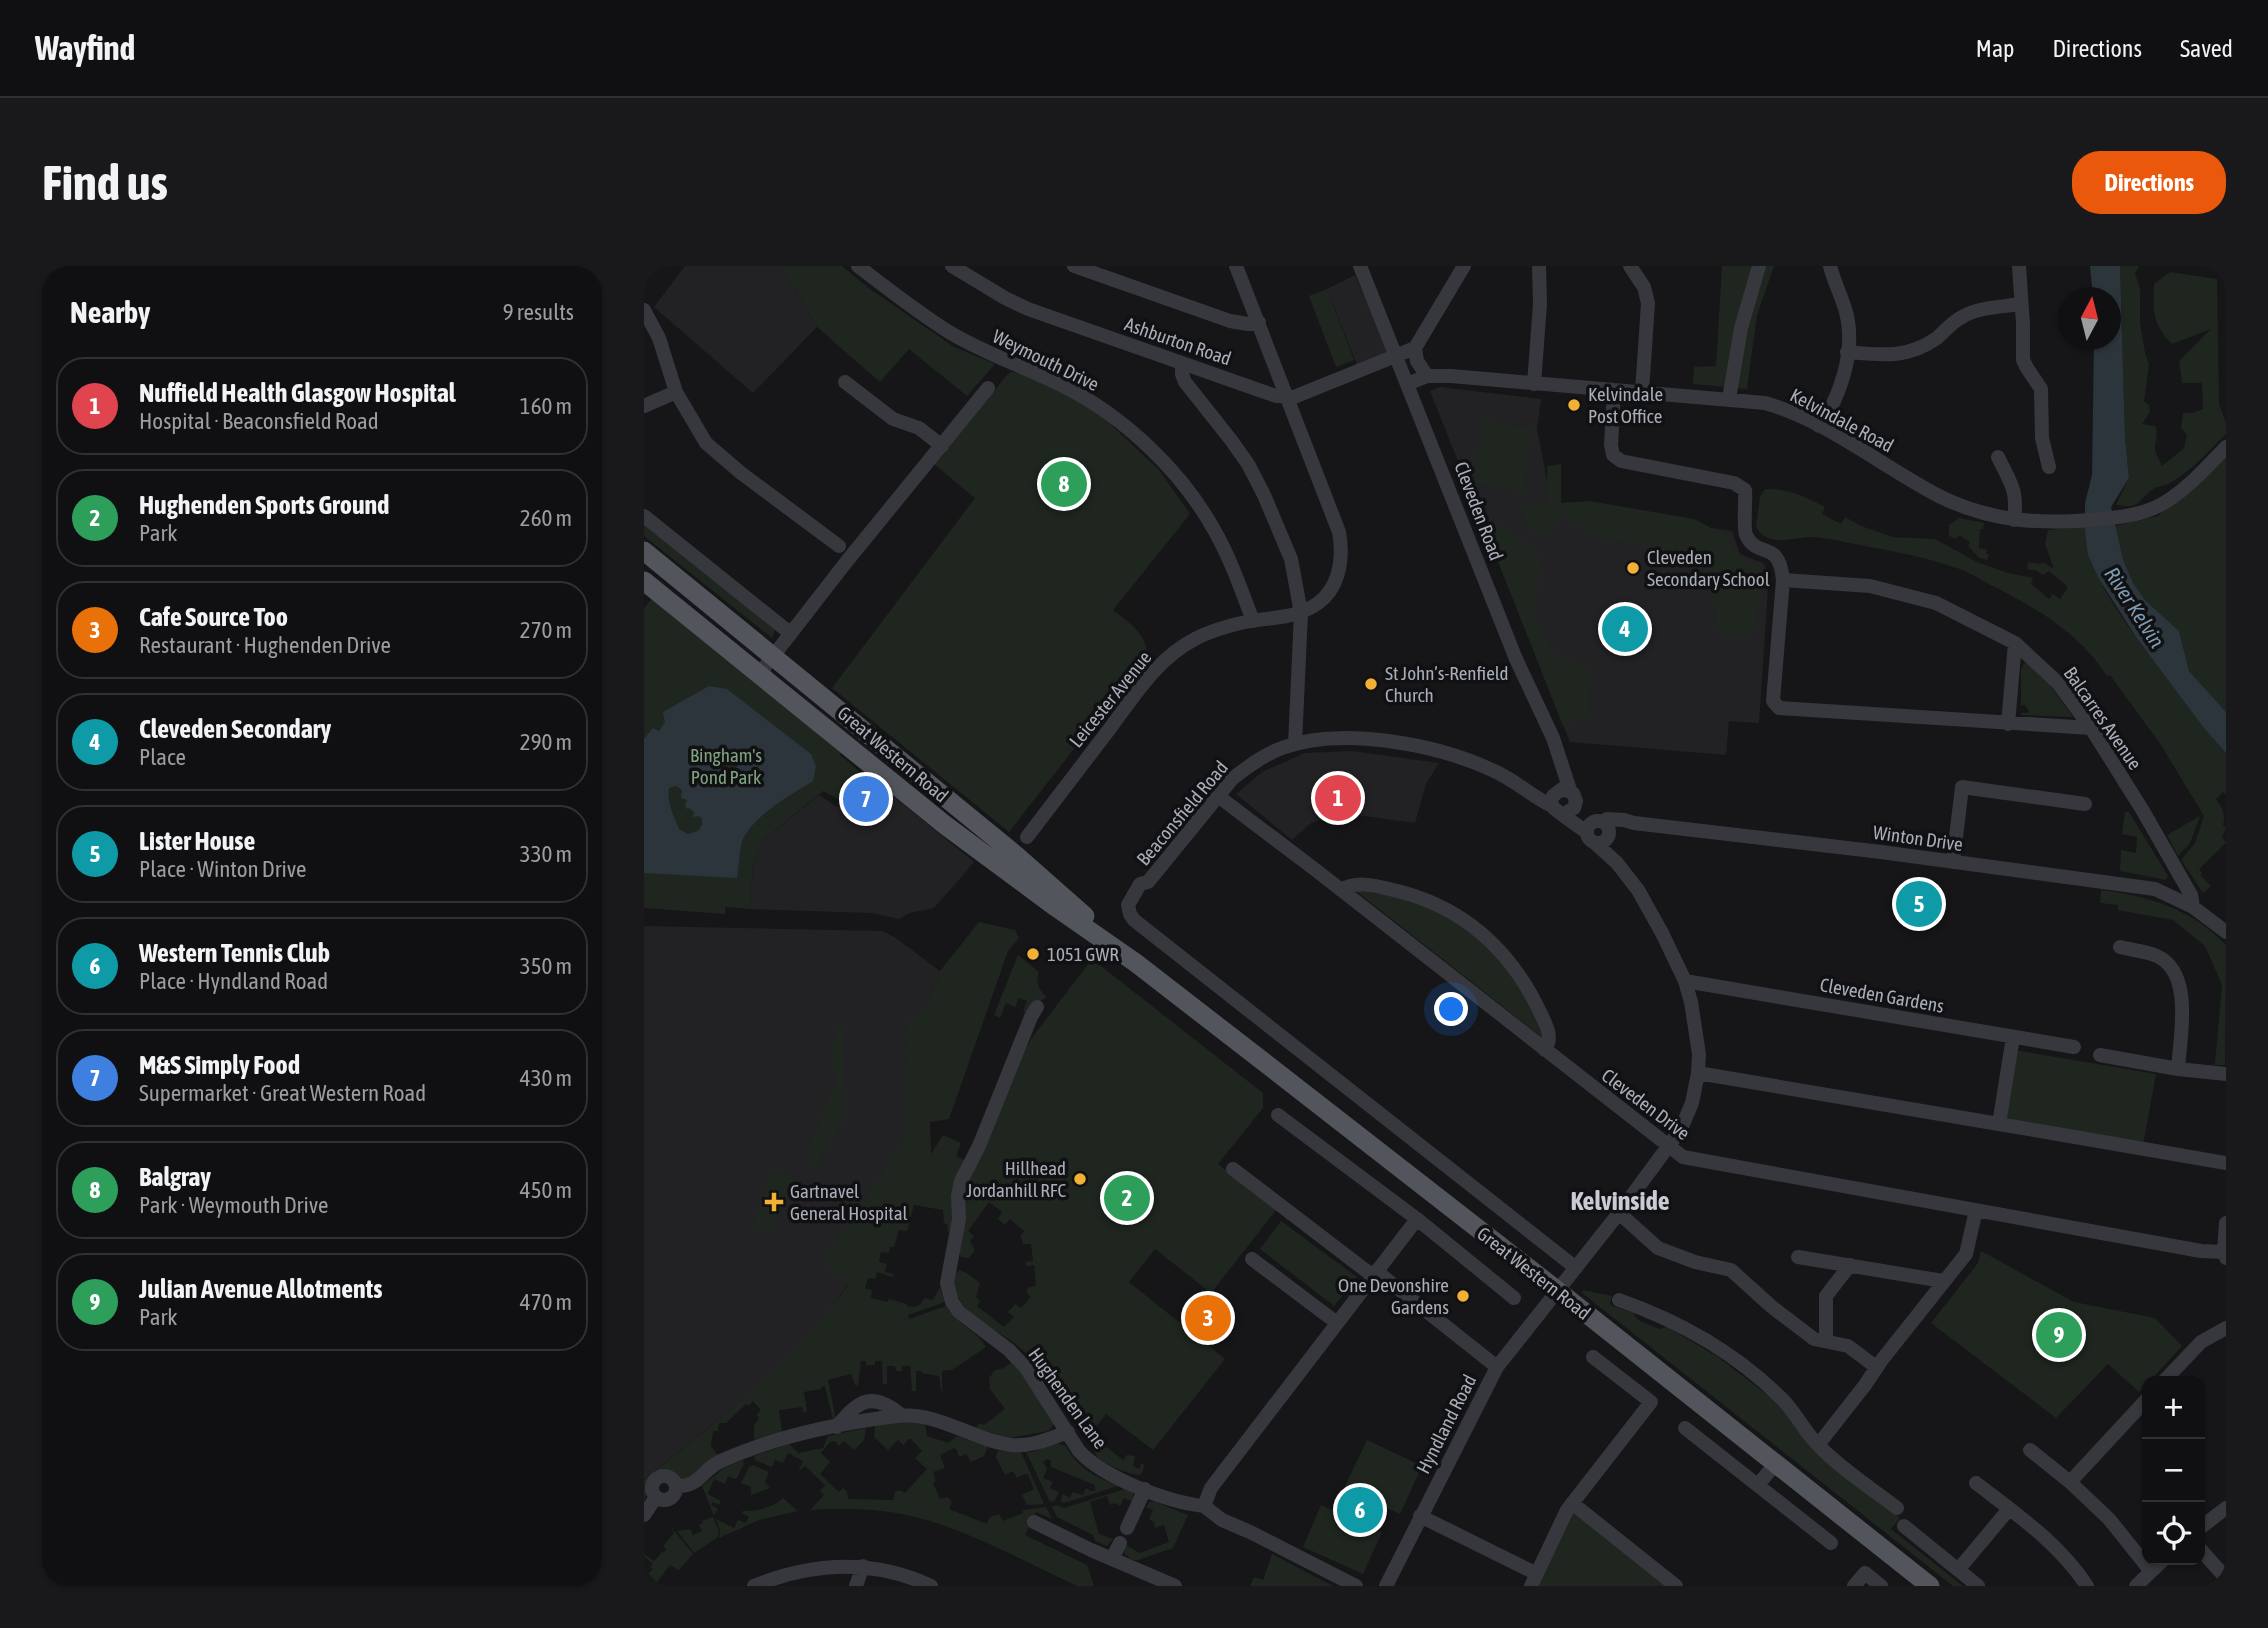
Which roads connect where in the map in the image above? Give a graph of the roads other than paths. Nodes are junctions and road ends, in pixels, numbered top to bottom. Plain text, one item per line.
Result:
1 (858, 266) edge
2 (952, 266) edge
3 (1074, 266) edge
4 (1236, 266) edge
5 (1360, 266) edge
6 (1464, 266) edge
7 (1539, 266) edge
8 (1630, 266) edge
9 (1759, 266) edge
10 (1830, 266) edge
11 (2019, 266) edge
12 (2021, 304) junction
13 (644, 310) edge
14 (1259, 322) junction
15 (1415, 348) junction
16 (1847, 352) junction
17 (1396, 355) junction
18 (1182, 363) junction
19 (1427, 376) junction
20 (845, 382) dead end
21 (1407, 384) junction
22 (1534, 384) junction
23 (988, 388) dead end
24 (1614, 390) junction
25 (676, 391) junction
26 (1642, 392) junction
27 (1288, 397) junction
28 (1729, 399) junction
29 (644, 406) edge
30 (1819, 426) junction
31 (942, 446) junction
32 (2226, 447) edge
33 (1998, 457) dead end
34 (2049, 467) dead end
35 (644, 516) edge
36 (2014, 520) junction
37 (839, 546) dead end
38 (644, 551) edge
39 (662, 565) junction
40 (1783, 580) junction
41 (645, 584) edge
42 (1301, 613) junction
43 (1253, 621) junction
44 (790, 634) junction
45 (2015, 643) junction
46 (773, 655) junction
47 (760, 673) junction
48 (2008, 724) junction
49 (2091, 728) junction
50 (1295, 744) junction
51 (1217, 796) junction
52 (1563, 800) junction
53 (2085, 804) dead end
54 (1600, 832) junction
55 (1027, 837) dead end
56 (1953, 862) junction
57 (1341, 890) junction
58 (2193, 907) junction
59 (1130, 914) joint
60 (2226, 933) edge
61 (2120, 947) dead end
62 (1136, 963) junction
63 (1685, 981) junction
64 (1037, 1007) dead end
65 (2013, 1037) junction
66 (2074, 1047) dead end
67 (1545, 1050) junction
68 (2100, 1055) dead end
69 (2178, 1069) junction
70 (1698, 1073) junction
71 (2226, 1074) edge
72 (1278, 1115) dead end
73 (2000, 1124) junction
74 (1668, 1146) junction
75 (2226, 1163) edge
76 (1233, 1169) dead end
77 (1976, 1210) junction
78 (1619, 1213) junction
79 (1417, 1219) junction
80 (2226, 1223) edge
81 (1798, 1257) dead end
82 (2226, 1257) edge
83 (1252, 1259) dead end
84 (1850, 1265) junction
85 (1576, 1268) junction
86 (1374, 1273) junction
87 (1943, 1282) junction
88 (1558, 1291) junction
89 (1514, 1298) dead end
90 (1619, 1300) dead end
91 (1337, 1323) junction
92 (2226, 1328) edge
93 (1826, 1339) junction
94 (1593, 1356) dead end
95 (1497, 1367) junction
96 (1876, 1367) junction
97 (2169, 1376) edge
98 (2142, 1404) edge
99 (1685, 1428) dead end
100 (1068, 1432) junction
101 (1818, 1445) junction
102 (2030, 1450) dead end
103 (1775, 1464) junction
104 (2070, 1482) junction
105 (1976, 1483) dead end
106 (1758, 1485) junction
107 (1144, 1489) junction
108 (1572, 1503) junction
109 (1204, 1506) junction
110 (1897, 1508) dead end
111 (2009, 1508) junction
112 (2226, 1508) edge
113 (644, 1515) edge
114 (1420, 1516) junction
115 (1034, 1522) dead end
116 (2205, 1524) edge
117 (1904, 1526) dead end
118 (1127, 1528) dead end
119 (1120, 1542) dead end
120 (1831, 1543) dead end
121 (2205, 1555) edge
122 (1112, 1559) junction
123 (2156, 1565) edge
124 (863, 1566) junction
125 (1958, 1570) junction
126 (2150, 1570) junction
127 (2226, 1578) edge
128 (1534, 1580) edge
129 (754, 1586) edge
130 (856, 1586) edge
131 (931, 1586) edge
132 (1175, 1586) edge
133 (1356, 1586) edge
134 (1386, 1586) edge
135 (1676, 1586) edge
136 (1854, 1586) edge
137 (1881, 1586) edge
138 (1930, 1586) edge
139 (1978, 1586) edge
140 (2087, 1586) edge
141 (2136, 1586) edge

1 - 43 street, Weymouth Drive
2 - 18 street, Ashburton Road
3 - 14 street
4 - 14 street, Leicester Avenue
5 - 17 street, Cleveden Road
6 - 15 street
7 - 22 street
8 - 26 street
9 - 28 street
10 - 16 street
11 - 12 street
12 - 16 street
12 - 34 street
13 - 25 street
14 - 27 street, Leicester Avenue
15 - 17 street
15 - 19 street
16 - 30 street
17 - 21 street, Cleveden Road
17 - 27 street
18 - 27 street, Ashburton Road
18 - 42 street
19 - 21 street, Kelvindale Road
19 - 22 street, Kelvindale Road
20 - 31 street
21 - 52 street, Cleveden Road
22 - 24 street, Kelvindale Road
23 - 31 street
24 - 26 street, Kelvindale Road
24 - 40 street
25 - 29 street
25 - 37 street
26 - 28 street, Kelvindale Road
27 - 42 street, Leicester Avenue
28 - 30 street, Kelvindale Road
30 - 36 street, Kelvindale Road
31 - 44 street
32 - 36 street, Kelvindale Road
33 - 36 street
35 - 44 street
38 - 39 main road, Great Western Road
39 - 41 street
39 - 46 main road, Great Western Road
40 - 45 street, Balcarres Avenue
40 - 48 street
41 - 47 main road, Great Western Road
42 - 43 street, Leicester Avenue
42 - 50 street
43 - 55 street, Leicester Avenue
44 - 46 street
45 - 48 street
45 - 49 street, Balcarres Avenue
46 - 47 street
46 - 62 main road, Great Western Road
47 - 62 main road, Great Western Road
48 - 49 street
49 - 58 street, Balcarres Avenue
50 - 51 street, Beaconsfield Road
50 - 52 street, Beaconsfield Road
51 - 57 street, Cleveden Drive
51 - 59 street, Beaconsfield Road
52 - 54 street
53 - 56 street
54 - 56 street, Winton Drive
54 - 63 street
56 - 58 street, Winton Drive
57 - 67 street, Cleveden Drive
57 - 67 street
58 - 60 street, Winton Drive
59 - 85 street, Great Western Road
61 - 69 street
62 - 88 main road, Great Western Road
63 - 65 street, Cleveden Gardens
63 - 70 street
64 - 100 street, Hughenden Lane
65 - 66 street, Cleveden Gardens
65 - 73 street
67 - 74 street, Cleveden Drive
68 - 69 street
69 - 71 street
70 - 73 street
70 - 74 street
72 - 79 street
73 - 75 street
74 - 77 street, Cleveden Drive
74 - 78 street
76 - 86 street
77 - 82 street, Cleveden Drive
77 - 87 street
78 - 85 street
78 - 93 street
79 - 86 street
79 - 89 street
80 - 82 street
81 - 84 street
83 - 91 street
84 - 87 street
84 - 93 street
85 - 88 street
86 - 91 street
86 - 95 street
87 - 96 street
88 - 95 street, Hyndland Road
88 - 103 main road, Great Western Road
90 - 101 street
91 - 109 street
92 - 97 street
93 - 96 street
94 - 108 street
95 - 114 street, Hyndland Road
96 - 101 street
98 - 104 street
99 - 106 street
100 - 107 street, Hughenden Lane
100 - 113 street
101 - 110 street
102 - 104 street
103 - 106 street
103 - 138 main road, Great Western Road
104 - 126 street
105 - 111 street
106 - 120 street
107 - 109 street, Hughenden Lane
107 - 118 street
108 - 128 street
108 - 135 street
109 - 133 street, Hughenden Lane
111 - 125 street
111 - 140 street
112 - 116 street
114 - 128 street
114 - 134 street, Hyndland Road
115 - 122 street
117 - 125 street
119 - 122 street
121 - 127 street
122 - 132 street
123 - 126 street
124 - 129 street
124 - 130 street
124 - 131 street
125 - 139 street
126 - 141 street
136 - 137 street

